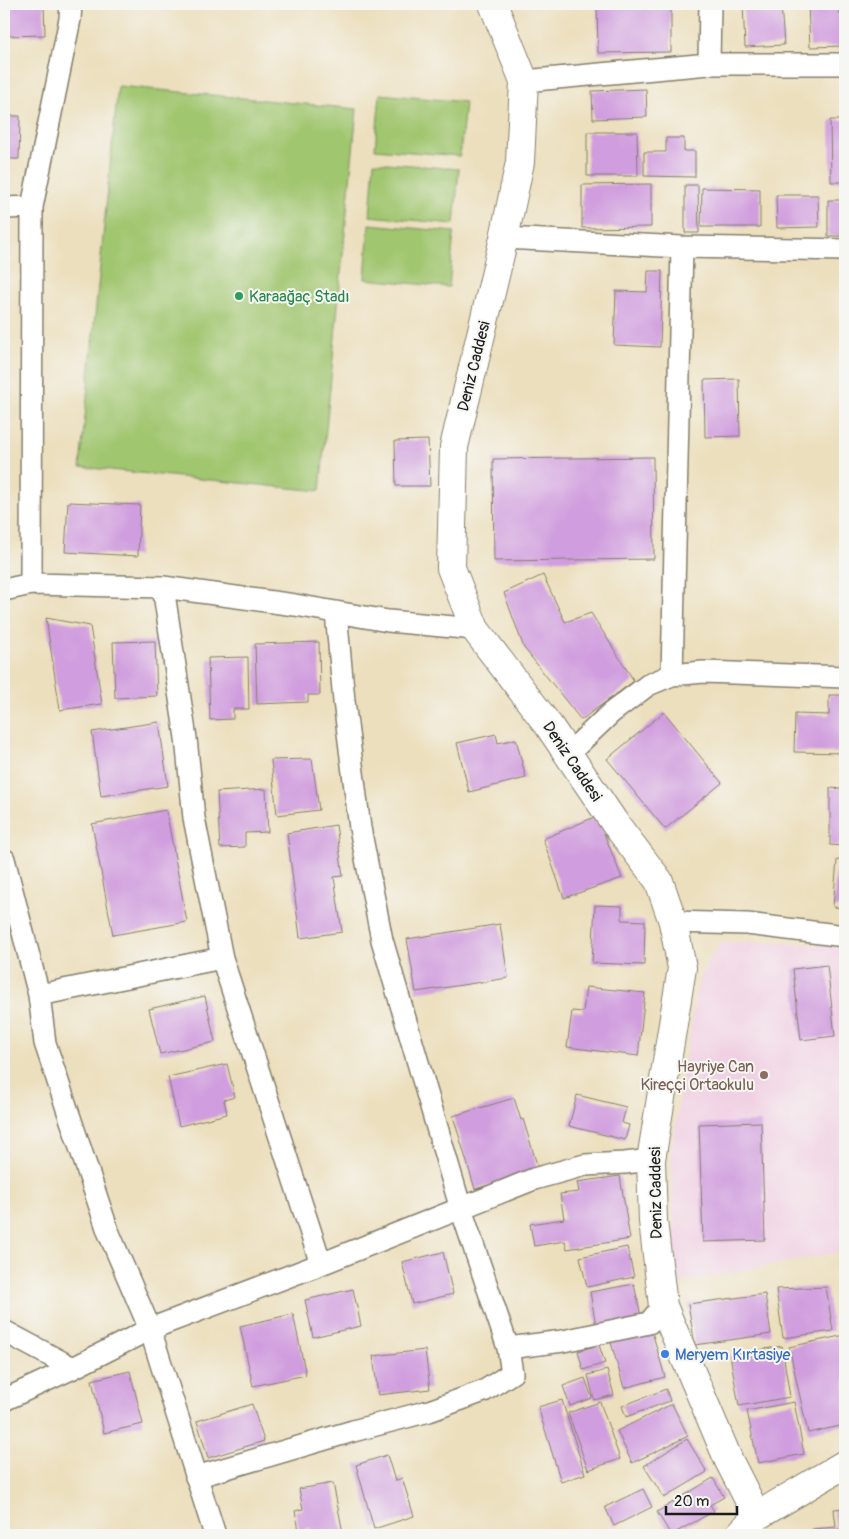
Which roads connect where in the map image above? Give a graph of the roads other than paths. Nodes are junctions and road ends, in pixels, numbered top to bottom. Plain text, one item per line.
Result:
1 (71, 4) edge
2 (493, 4) edge
3 (710, 4) edge
4 (709, 64) junction
5 (845, 64) edge
6 (524, 81) junction
7 (32, 207) junction
8 (4, 208) edge
9 (504, 238) junction
10 (682, 248) junction
11 (845, 250) edge
12 (30, 584) junction
13 (162, 587) junction
14 (4, 590) edge
15 (336, 612) junction
16 (475, 629) junction
17 (672, 675) junction
18 (845, 677) edge
19 (569, 753) junction
20 (4, 858) edge
21 (673, 922) junction
22 (845, 936) edge
23 (222, 958) junction
24 (39, 995) junction
25 (651, 1160) junction
26 (462, 1209) junction
27 (321, 1264) junction
28 (663, 1306) junction
29 (150, 1329) junction
30 (4, 1331) edge
31 (508, 1348) junction
32 (73, 1368) junction
33 (4, 1400) edge
34 (845, 1464) edge
35 (196, 1478) junction
36 (757, 1516) junction
37 (215, 1535) edge
38 (739, 1535) edge

1 - 7 street
2 - 6 street, Deniz Caddesi
3 - 4 street
4 - 5 street
4 - 6 street
6 - 9 street, Deniz Caddesi
7 - 8 street
7 - 12 street
9 - 10 street
9 - 16 street, Deniz Caddesi
10 - 11 street
10 - 17 street
12 - 13 street
12 - 14 street
13 - 15 street
13 - 23 street
15 - 16 street
15 - 26 street
16 - 19 street, Deniz Caddesi
17 - 18 street
17 - 19 street
19 - 21 street, Deniz Caddesi
20 - 24 street
21 - 22 street
21 - 25 street, Deniz Caddesi
23 - 24 street
23 - 27 street
24 - 29 street
25 - 26 street
25 - 28 street, Deniz Caddesi
26 - 27 street
26 - 31 street
27 - 29 street
28 - 31 street
28 - 36 street, Deniz Caddesi
29 - 32 street
29 - 35 street
30 - 32 street
31 - 35 street
32 - 33 street
34 - 36 street
35 - 37 street
36 - 38 street

